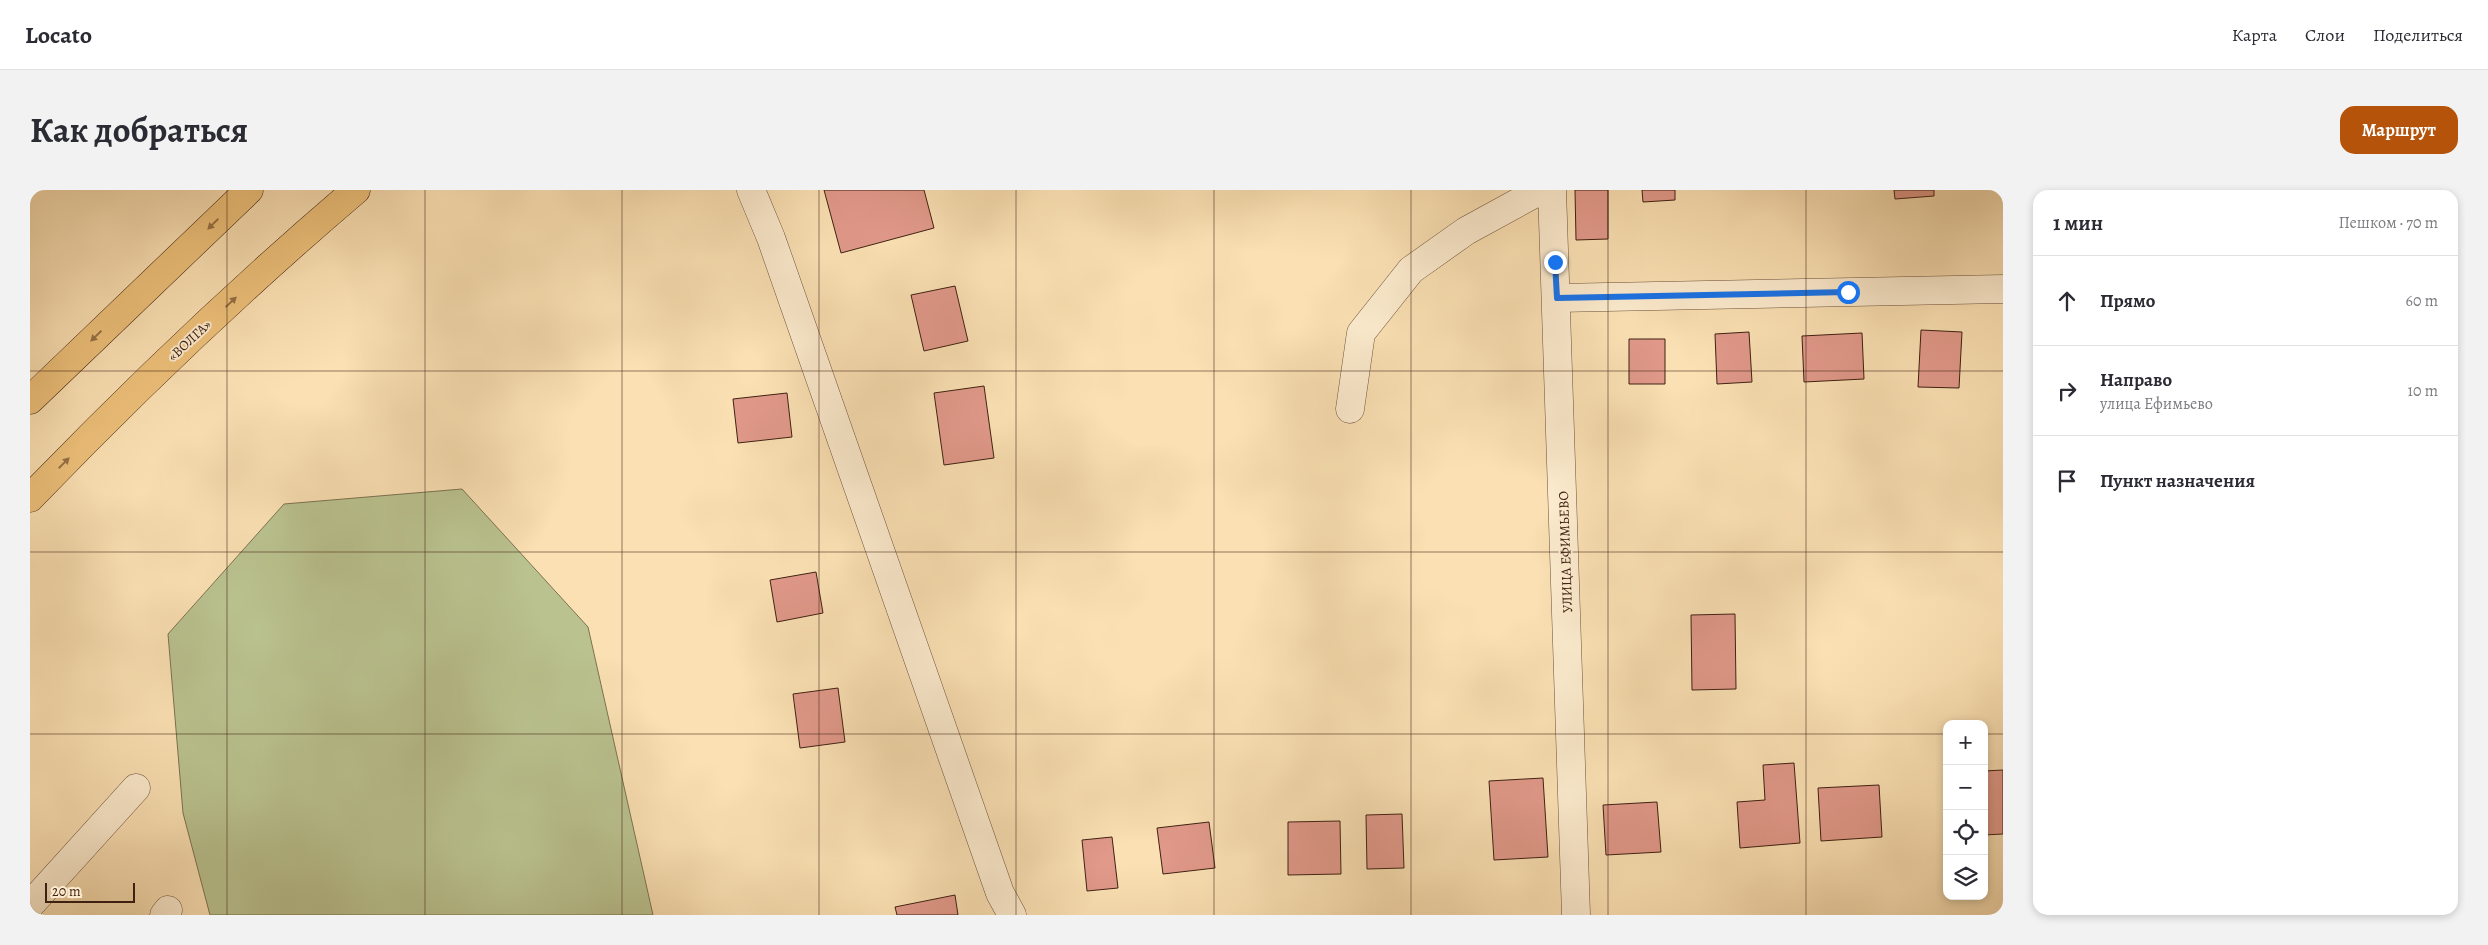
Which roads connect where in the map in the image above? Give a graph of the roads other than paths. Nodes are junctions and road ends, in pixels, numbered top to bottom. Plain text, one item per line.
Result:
1 (248, 190) edge
2 (356, 190) edge
3 (751, 190) edge
4 (1541, 190) edge
5 (1552, 190) edge
6 (2003, 289) edge
7 (1557, 298) junction
8 (30, 400) edge
9 (1350, 410) dead end
10 (30, 498) edge
11 (136, 788) dead end
12 (30, 905) edge
13 (1012, 915) edge
14 (1576, 915) edge

1 -> 8 highway
10 -> 2 highway, «ВОЛГА»
3 - 13 street
4 - 9 street
5 - 7 street, УЛИЦА ЕФИМЬЕВО
6 - 7 street
7 - 14 street, УЛИЦА ЕФИМЬЕВО
11 - 12 street

